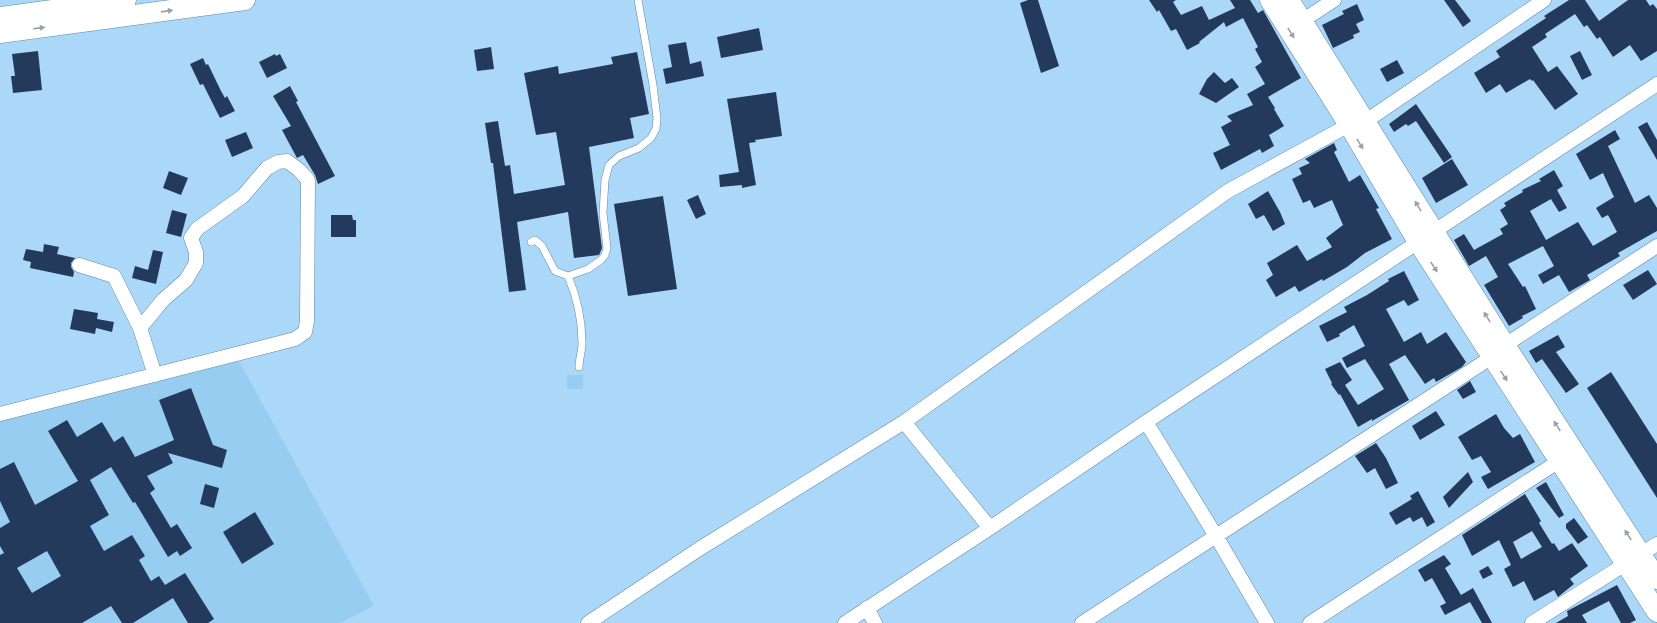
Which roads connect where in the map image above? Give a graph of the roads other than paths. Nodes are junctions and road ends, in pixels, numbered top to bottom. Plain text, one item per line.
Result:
1 (126, 0) edge
2 (246, 0) edge
3 (638, 0) edge
4 (1270, 0) edge
5 (1289, 0) edge
6 (1334, 0) edge
7 (1544, 0) edge
8 (70, 11) edge
9 (0, 17) edge
10 (1302, 21) junction
11 (0, 33) edge
12 (1657, 84) edge
13 (1358, 123) junction
14 (1426, 237) junction
15 (531, 242) dead end
16 (1657, 246) edge
17 (79, 264) dead end
18 (568, 276) junction
19 (140, 328) junction
20 (1499, 351) junction
21 (579, 367) dead end
22 (155, 375) junction
23 (0, 414) edge
24 (904, 422) junction
25 (1146, 422) junction
26 (1559, 461) junction
27 (990, 528) junction
28 (1216, 536) junction
29 (1642, 554) edge
30 (1657, 579) edge
31 (867, 608) junction
32 (1657, 612) edge
33 (588, 623) edge
34 (845, 623) edge
35 (875, 623) edge
36 (1082, 623) edge
37 (1267, 623) edge
38 (1310, 623) edge
39 (1532, 623) edge

1 - 8 main road
8 -> 2 main road
3 - 18 lane
4 -> 13 main road
5 - 10 main road
6 - 10 street
7 - 13 street
8 - 9 main road
11 -> 8 main road
10 - 13 main road
12 - 14 street
13 - 14 main road
13 - 24 street
14 - 20 main road
14 - 25 street
15 - 18 lane
16 - 20 street
17 - 19 street
18 - 21 lane
19 - 22 street
19 - 22 street
20 -> 26 main road
20 - 28 street
29 -> 20 main road
22 - 23 street
24 - 27 street
24 - 33 street
25 - 27 street
25 - 28 street
26 - 29 main road
26 - 38 street
27 - 31 street
28 - 36 street
28 - 37 street
29 - 30 main road
29 - 32 main road
29 - 39 street
31 - 34 street
31 - 35 street

